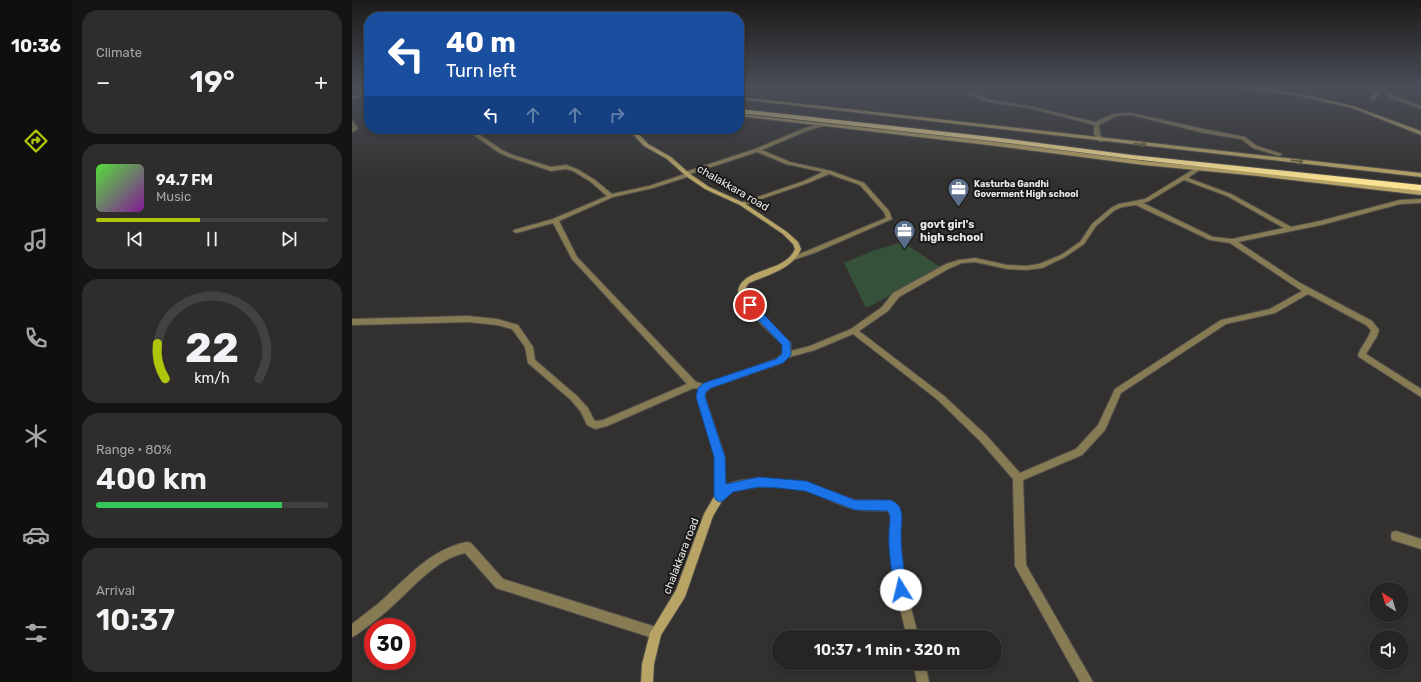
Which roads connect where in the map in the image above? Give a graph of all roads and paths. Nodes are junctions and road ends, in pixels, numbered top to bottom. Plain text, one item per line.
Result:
1 (762, 118) edge
2 (808, 118) edge
3 (865, 118) edge
4 (910, 118) edge
5 (1072, 118) edge
6 (1110, 118) edge
7 (1147, 118) edge
8 (1382, 118) edge
9 (352, 123) edge
10 (1096, 124) junction
11 (822, 125) junction
12 (352, 130) edge
13 (475, 134) edge
14 (636, 134) edge
15 (1421, 134) edge
16 (1101, 140) junction
17 (757, 150) junction
18 (1279, 154) dead end
19 (1200, 168) junction
20 (829, 172) junction
21 (688, 174) junction
22 (1421, 175) edge
23 (1184, 178) junction
24 (1421, 181) edge
25 (1421, 188) edge
26 (1421, 193) edge
27 (611, 196) junction
28 (1421, 200) edge
29 (1137, 203) junction
30 (742, 204) junction
31 (555, 220) junction
32 (1290, 229) junction
33 (516, 231) dead end
34 (1232, 241) junction
35 (793, 258) junction
36 (1307, 291) junction
37 (352, 322) edge
38 (854, 331) junction
39 (786, 355) junction
40 (693, 385) junction
41 (704, 387) junction
42 (1421, 394) edge
43 (1018, 478) junction
44 (720, 496) junction
45 (1396, 536) dead end
46 (1421, 544) edge
47 (911, 630) edge
48 (352, 631) edge
49 (656, 633) junction
50 (920, 670) edge
51 (647, 682) edge
52 (923, 682) edge
53 (1087, 682) edge

1 - 11 street
2 - 25 highway
3 - 24 highway
4 - 16 street
5 - 10 street
6 - 10 street
7 - 18 street
8 - 15 street
9 - 12 street
10 - 16 street
11 - 17 street
11 - 19 street
13 - 27 street
14 - 21 street, chalakkara road
16 -> 22 street
17 - 20 street
17 - 21 street
19 - 23 street
19 - 26 street
20 - 30 street
20 - 35 street
21 - 27 street
21 - 30 street, chalakkara road
23 - 29 street
23 - 32 street
27 - 31 street
28 - 32 street
29 - 34 street
29 - 38 street
30 - 35 street, chalakkara road
31 - 33 street
31 - 40 street
32 - 34 street
34 - 36 street
35 - 39 street
36 - 42 street
36 - 43 street
37 - 40 street
38 - 39 street
38 - 43 street
39 - 41 street
40 - 41 street
41 - 44 street
43 - 53 street
44 - 47 street
44 - 49 street, chalakkara road
45 - 46 street
48 - 49 street
49 - 51 street, chalakkara road
50 - 52 street

